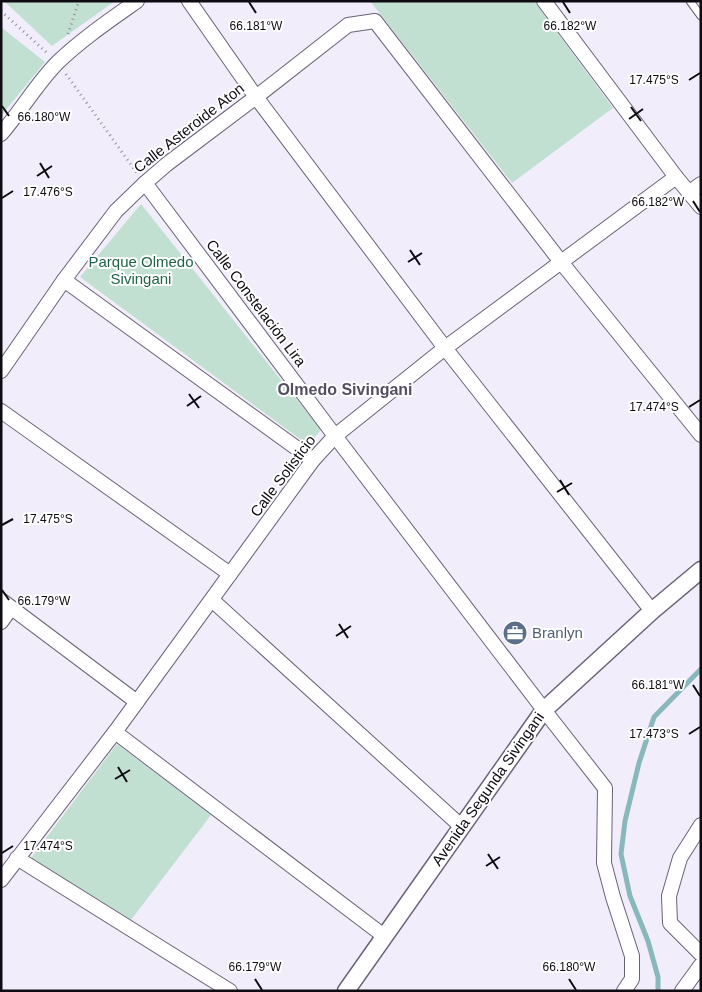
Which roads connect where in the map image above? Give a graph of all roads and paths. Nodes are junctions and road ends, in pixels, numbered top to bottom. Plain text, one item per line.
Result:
1 (137, 1) edge
2 (189, 1) edge
3 (544, 1) edge
4 (690, 1) edge
5 (1, 12) edge
6 (701, 16) edge
7 (58, 63) junction
8 (256, 96) junction
9 (1, 134) edge
10 (676, 177) junction
11 (145, 183) junction
12 (695, 188) edge
13 (701, 207) edge
14 (561, 262) junction
15 (64, 280) junction
16 (445, 348) junction
17 (1, 371) edge
18 (1, 410) edge
19 (701, 435) edge
20 (335, 436) junction
21 (313, 460) junction
22 (701, 570) edge
23 (230, 574) junction
24 (212, 600) junction
25 (6, 604) edge
26 (652, 611) junction
27 (1, 622) edge
28 (137, 702) junction
29 (544, 710) junction
30 (115, 732) junction
31 (701, 825) edge
32 (462, 827) junction
33 (17, 858) junction
34 (1, 880) edge
35 (384, 936) junction
36 (701, 954) edge
37 (701, 965) edge
38 (230, 991) edge
39 (346, 991) edge
40 (624, 991) edge
41 (682, 991) edge

1 - 7 street
2 - 8 street
3 - 10 street
4 - 6 lane
5 - 7 path
7 - 9 street
7 - 11 path
8 - 11 street, Calle Asteroide Aton
8 - 14 street, Calle Asteroide Aton
8 - 16 street
10 - 12 street
10 - 14 street, Calle Solisticio
11 - 15 street, Calle Asteroide Aton
11 - 20 street, Calle Constelación Lira
12 - 13 street
14 - 16 street, Calle Solisticio
14 - 19 street
15 - 17 street, Calle Asteroide Aton
15 - 21 street
16 - 20 street, Calle Solisticio
16 - 26 street
18 - 23 street
20 - 21 street, Calle Solisticio
20 - 29 street, Calle Constelación Lira
21 - 23 street, Calle Solisticio
22 - 26 street, Avenida Segunda Sivingani
23 - 24 street, Calle Solisticio
24 - 28 street, Calle Solisticio
24 - 32 street
25 - 27 street
25 - 28 street
26 - 29 street, Avenida Segunda Sivingani
28 - 30 street, Calle Solisticio
29 - 32 street, Avenida Segunda Sivingani
29 - 40 street, Calle Constelación Lira
30 - 33 street, Calle Solisticio
30 - 35 street
31 - 36 street
32 - 35 street, Avenida Segunda Sivingani
33 - 34 street, Calle Solisticio
33 - 38 street
35 - 39 street, Avenida Segunda Sivingani
37 - 41 street

